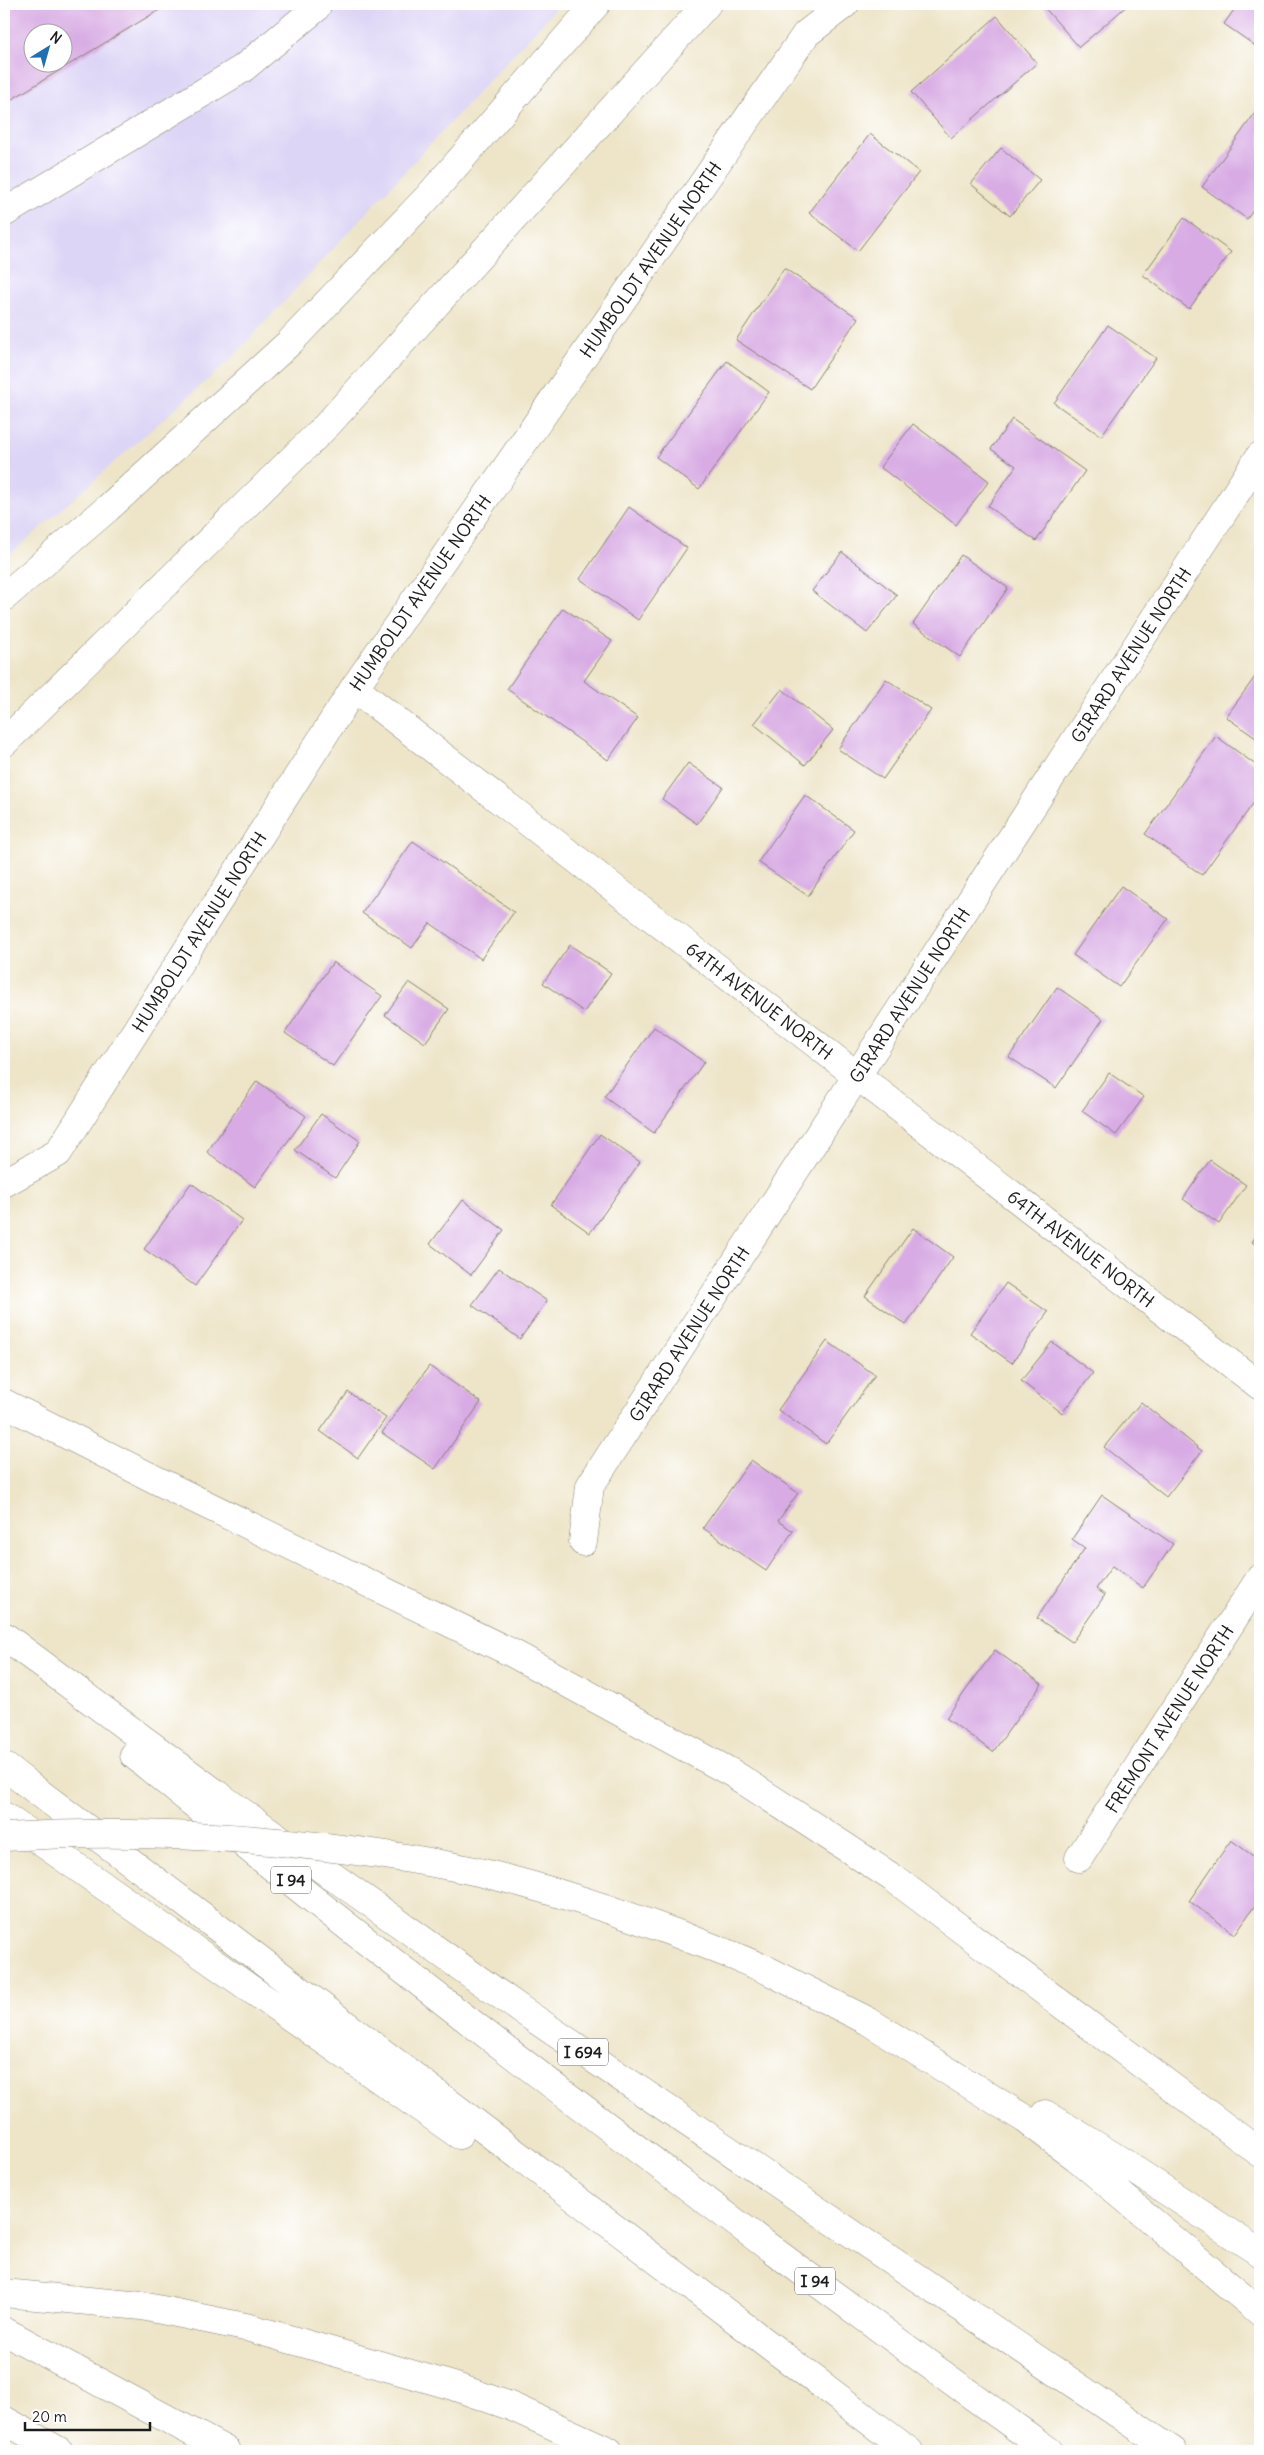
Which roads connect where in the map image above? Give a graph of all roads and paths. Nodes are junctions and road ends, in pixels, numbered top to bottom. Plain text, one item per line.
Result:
1 (318, 4) edge
2 (596, 4) edge
3 (707, 4) edge
4 (845, 4) edge
5 (4, 213) edge
6 (1260, 456) edge
7 (4, 597) edge
8 (354, 688) junction
9 (4, 743) edge
10 (857, 1076) junction
11 (4, 1183) edge
12 (1260, 1386) edge
13 (4, 1402) edge
14 (583, 1542) dead end
15 (1260, 1578) edge
16 (4, 1636) edge
17 (4, 1647) edge
18 (4, 1766) edge
19 (4, 1816) edge
20 (4, 1837) edge
21 (1079, 1858) dead end
22 (868, 2021) junction
23 (1260, 2153) edge
24 (1260, 2253) edge
25 (4, 2293) edge
26 (1260, 2312) edge
27 (4, 2331) edge
28 (4, 2335) edge
29 (4, 2420) edge
30 (882, 2432) junction
31 (58, 2451) edge
32 (192, 2451) edge
33 (227, 2451) edge
34 (609, 2451) edge
35 (909, 2451) edge
36 (1049, 2451) edge
37 (1173, 2451) edge

1 - 5 main road
2 - 7 main road
3 - 9 main road
4 - 8 main road, HUMBOLDT AVENUE NORTH
6 - 10 main road, GIRARD AVENUE NORTH
8 - 10 main road, 64TH AVENUE NORTH
8 - 11 main road, HUMBOLDT AVENUE NORTH
10 - 12 main road, 64TH AVENUE NORTH
10 - 14 main road, GIRARD AVENUE NORTH
13 - 23 main road
15 - 21 main road, FREMONT AVENUE NORTH
16 - 37 main road, I 694
17 - 36 main road, I 94
18 - 30 main road
19 - 30 main road
20 - 22 main road, bridge
22 - 24 main road
22 - 26 main road
25 - 34 main road
27 - 33 main road
28 - 32 main road
29 - 31 main road
30 - 35 main road

